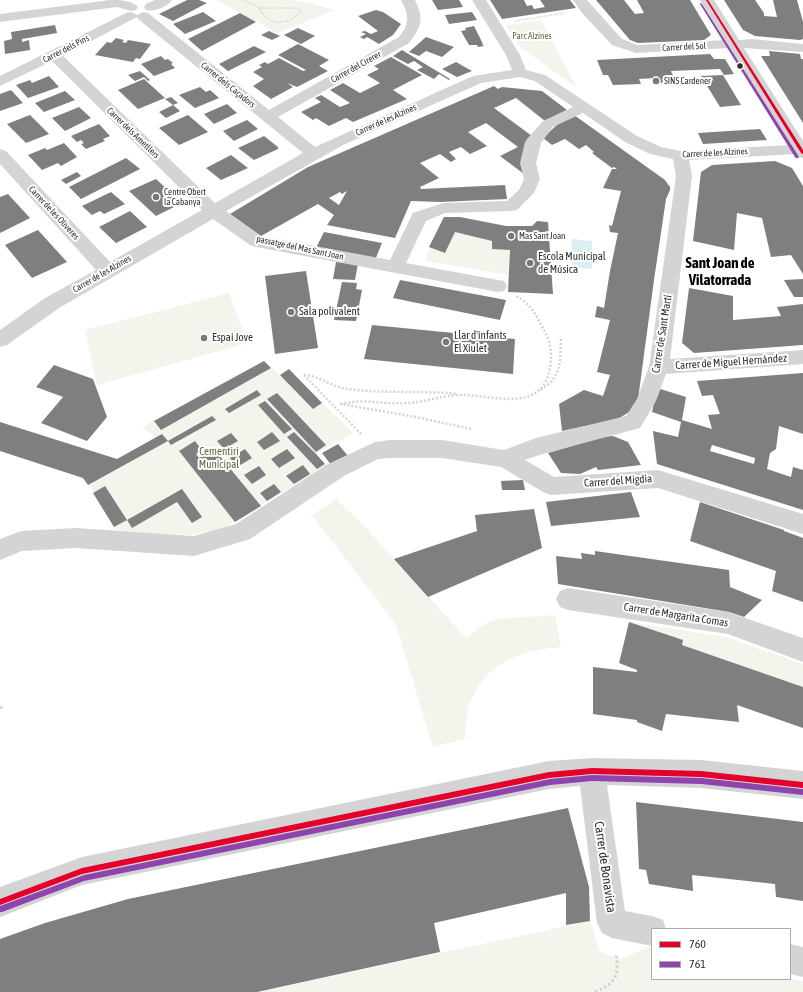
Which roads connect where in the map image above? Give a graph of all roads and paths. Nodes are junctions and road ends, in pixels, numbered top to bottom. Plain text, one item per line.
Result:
1 (165, 0) edge
2 (243, 0) edge
3 (408, 0) edge
4 (479, 0) edge
5 (707, 0) edge
6 (584, 5) edge
7 (259, 8) junction
8 (139, 12) junction
9 (0, 18) edge
10 (494, 24) junction
11 (734, 44) junction
12 (803, 48) edge
13 (54, 55) junction
14 (520, 73) junction
15 (0, 82) edge
16 (584, 107) junction
17 (268, 117) junction
18 (802, 149) edge
19 (0, 154) edge
20 (314, 154) junction
21 (680, 156) junction
22 (212, 210) junction
23 (395, 267) junction
24 (108, 271) junction
25 (498, 286) joint
26 (561, 339) dead end
27 (0, 340) edge
28 (803, 357) edge
29 (660, 367) junction
30 (541, 390) junction
31 (462, 395) junction
32 (341, 404) junction
33 (333, 405) junction
34 (474, 430) dead end
35 (375, 451) junction
36 (505, 459) junction
37 (803, 524) edge
38 (0, 550) edge
39 (568, 599) dead end
40 (803, 650) edge
41 (592, 771) junction
42 (803, 785) edge
43 (0, 902) edge
44 (612, 923) junction
45 (651, 931) edge
46 (791, 959) edge
47 (803, 962) edge
48 (595, 992) edge

1 - 8 street, Carrer dels Pins
2 - 7 path
3 - 17 street, Carrer del Cirerer
4 - 10 street
5 - 11 street
6 - 10 path
6 - 11 street, Carrer del Sol
7 - 7 path
8 - 9 street
8 - 13 street, Carrer dels Pins
8 - 17 street, Carrer dels Caçadors
10 - 14 street
11 - 12 street, Carrer del Sol
11 - 18 street
13 - 15 street, Carrer dels Pins
13 - 22 street, Carrer dels Ametllers
14 - 16 street, Carrer de les Alzines
14 - 20 street, Carrer de les Alzines
16 - 21 street, Carrer de les Alzines
16 - 23 street
17 - 20 street, Carrer dels Caçadors
18 - 21 street, Carrer de les Alzines
19 - 24 street, Carrer de les Oliveres
20 - 22 street, Carrer de les Alzines
21 - 29 street, Carrer de Sant Martí
22 - 23 street, passatge del Mas Sant Joan
22 - 24 street, Carrer de les Alzines
23 - 25 street, passatge del Mas Sant Joan
24 - 27 street, Carrer de les Alzines
25 - 30 path
26 - 30 path
28 - 29 street, Carrer de Miguel Hernández
29 - 36 street, Carrer de Sant Martí
30 - 31 path
31 - 32 path
31 - 33 path
32 - 33 path
32 - 34 path
33 - 35 path
35 - 36 street
35 - 38 street
36 - 37 street, Carrer del Migdia
39 - 40 street, Carrer de Margarita Comas
41 - 42 street
41 - 43 street
41 - 44 street, Carrer de Bonavista
44 - 45 street, Carrer de Bonavista
44 - 48 path
46 - 47 street

